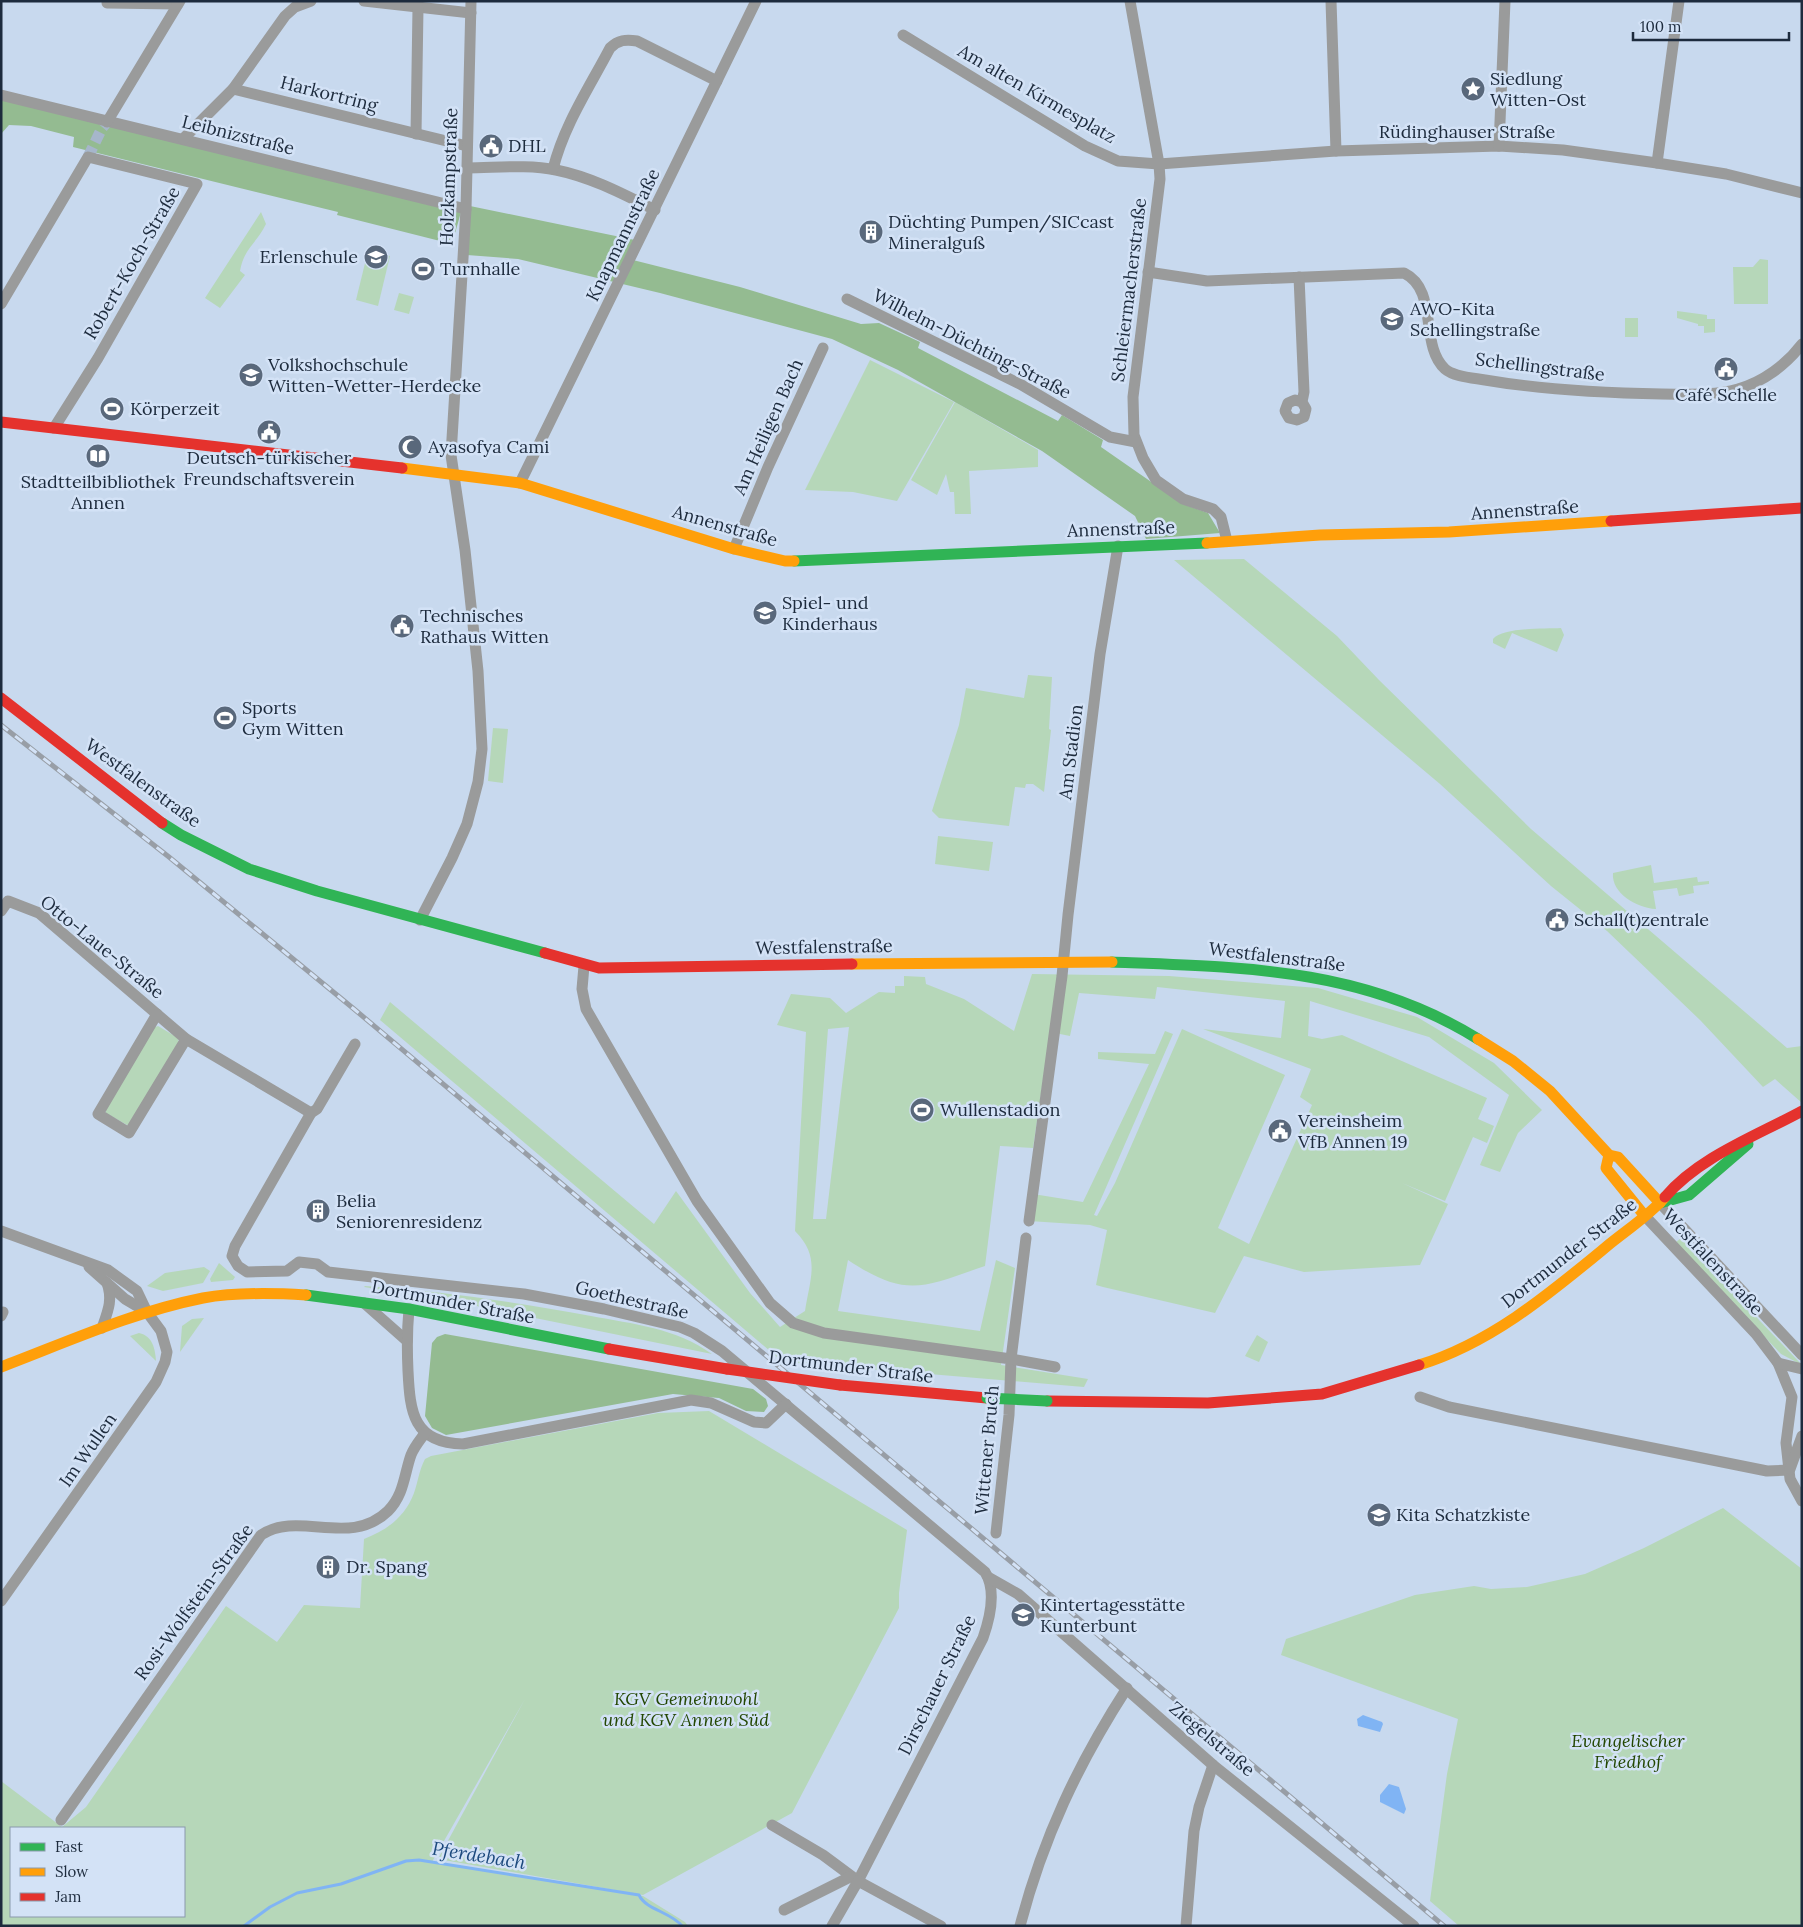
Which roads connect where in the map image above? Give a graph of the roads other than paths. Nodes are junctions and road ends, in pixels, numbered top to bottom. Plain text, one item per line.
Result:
1 (311, 1) edge
2 (756, 1) edge
3 (1130, 1) edge
4 (1330, 1) edge
5 (1505, 1) edge
6 (1679, 1) edge
7 (369, 2) edge
8 (107, 3) dead end
9 (179, 3) edge
10 (471, 7) edge
11 (418, 8) junction
12 (903, 36) dead end
13 (717, 81) junction
14 (233, 89) junction
15 (1, 95) edge
16 (108, 122) junction
17 (416, 134) junction
18 (183, 139) junction
19 (467, 146) junction
20 (1500, 146) junction
21 (1336, 151) junction
22 (1657, 163) junction
23 (1159, 164) junction
24 (467, 168) junction
25 (553, 169) junction
26 (1802, 193) edge
27 (466, 209) junction
28 (655, 210) junction
29 (1148, 272) junction
30 (1299, 277) junction
31 (847, 299) dead end
32 (1, 304) edge
33 (1802, 344) edge
34 (823, 348) dead end
35 (1302, 402) dead end
36 (1, 422) edge
37 (54, 428) junction
38 (1136, 442) junction
39 (454, 474) junction
40 (520, 483) junction
41 (1802, 508) edge
42 (1227, 540) junction
43 (1118, 546) junction
44 (734, 549) junction
45 (1, 698) edge
46 (1, 911) edge
47 (420, 920) junction
48 (1064, 963) junction
49 (584, 966) junction
50 (157, 1014) junction
51 (186, 1039) junction
52 (355, 1044) dead end
53 (1802, 1111) edge
54 (311, 1114) junction
55 (1753, 1138) junction
56 (1609, 1155) junction
57 (1660, 1203) junction
58 (1644, 1215) junction
59 (1029, 1221) dead end
60 (1, 1231) edge
61 (1026, 1238) dead end
62 (83, 1263) junction
63 (107, 1281) junction
64 (363, 1302) junction
65 (409, 1309) junction
66 (147, 1312) junction
67 (102, 1328) junction
68 (407, 1341) junction
69 (1802, 1354) edge
70 (1011, 1359) junction
71 (1778, 1363) junction
72 (1, 1367) edge
73 (1055, 1367) dead end
74 (1802, 1369) edge
75 (1797, 1394) edge
76 (1420, 1397) dead end
77 (786, 1404) junction
78 (425, 1433) junction
79 (1802, 1436) edge
80 (1789, 1470) junction
81 (1802, 1501) edge
82 (996, 1532) dead end
83 (988, 1577) junction
84 (1, 1601) edge
85 (1127, 1688) junction
86 (1213, 1765) junction
87 (61, 1820) dead end
88 (772, 1825) dead end
89 (854, 1879) junction
90 (784, 1910) dead end
91 (832, 1926) edge
92 (941, 1926) edge
93 (1020, 1926) edge
94 (1186, 1926) edge
95 (1414, 1926) edge

1 - 14 street
2 - 13 street, Knapmannstraße
3 - 23 street, Schleiermacherstraße
4 - 21 street
5 - 20 street
6 - 22 street
7 - 11 street
8 - 9 street
9 - 16 street
10 - 11 street
10 - 19 street, Holzkampstraße
11 - 17 street
12 - 23 street, Am alten Kirmesplatz
13 - 25 street
13 - 28 street, Knapmannstraße
14 - 17 street, Harkortring
14 - 18 street
15 - 16 street, Leibnizstraße
16 - 18 street, Leibnizstraße
17 - 19 street, Harkortring
18 - 27 street, Leibnizstraße
19 - 24 street, Holzkampstraße
20 - 21 street, Rüdinghauser Straße
20 - 22 street, Rüdinghauser Straße
21 - 23 street, Rüdinghauser Straße
22 - 26 street, Rüdinghauser Straße
23 - 29 street, Schleiermacherstraße
24 - 25 street
24 - 27 street, Holzkampstraße
25 - 28 street
27 - 39 street, Holzkampstraße
28 - 40 street, Knapmannstraße
29 - 30 street, Schellingstraße
29 - 38 street, Schleiermacherstraße
30 - 33 street, Schellingstraße
30 - 35 street
31 - 38 street, Wilhelm-Düchting-Straße
32 - 37 street, Robert-Koch-Straße
34 - 44 street, Am Heiligen Bach
36 - 37 street, Annenstraße
37 - 39 street, Annenstraße
38 - 42 street, Schleiermacherstraße
39 - 40 street, Annenstraße
39 - 47 street, Holzkampstraße
40 - 44 street, Annenstraße
41 - 42 street, Annenstraße
42 - 43 street, Annenstraße
43 - 44 street, Annenstraße
43 - 48 street, Am Stadion
45 - 47 street, Westfalenstraße
46 - 50 street, Otto-Laue-Straße
47 - 49 street, Westfalenstraße
48 - 49 street, Westfalenstraße
48 - 56 street, Westfalenstraße
48 - 59 street
49 - 70 street
50 - 51 street, Otto-Laue-Straße
50 - 51 street, Otto-Laue-Straße
51 - 54 street, Otto-Laue-Straße
52 - 54 street, Goethestraße
53 - 55 street, Dortmunder Straße
54 - 77 street, Goethestraße
55 - 57 street, Dortmunder Straße
55 - 57 street, Dortmunder Straße
56 - 57 street, Westfalenstraße
56 - 58 street, Westfalenstraße
57 - 58 street, Dortmunder Straße
57 - 69 street, Westfalenstraße
58 - 65 street, Dortmunder Straße, bridge
58 - 71 street, Westfalenstraße
60 - 62 street
61 - 70 street
62 - 63 street
62 - 66 street, Im Wullen
63 - 66 street
63 - 67 street
64 - 65 street, Dortmunder Straße
64 - 66 street, Dortmunder Straße
64 - 68 street
65 - 68 street
66 - 67 street, Dortmunder Straße
66 - 84 street, Im Wullen
67 - 72 street, Dortmunder Straße
68 - 78 street
70 - 73 street
70 - 82 street, Wittener Bruch
71 - 74 street
71 - 75 street, Westfalenstraße
75 - 80 street
76 - 80 street
77 - 78 street
77 - 83 street
78 - 87 street, Rosi-Wolfstein-Straße
79 - 80 street
80 - 81 street
83 - 85 street, Ziegelstraße
83 - 89 street, Dirschauer Straße
85 - 86 street, Ziegelstraße
85 - 93 street
86 - 94 street
86 - 95 street, Ziegelstraße
88 - 89 street
89 - 90 street
89 - 91 street, Dirschauer Straße
89 - 92 street

